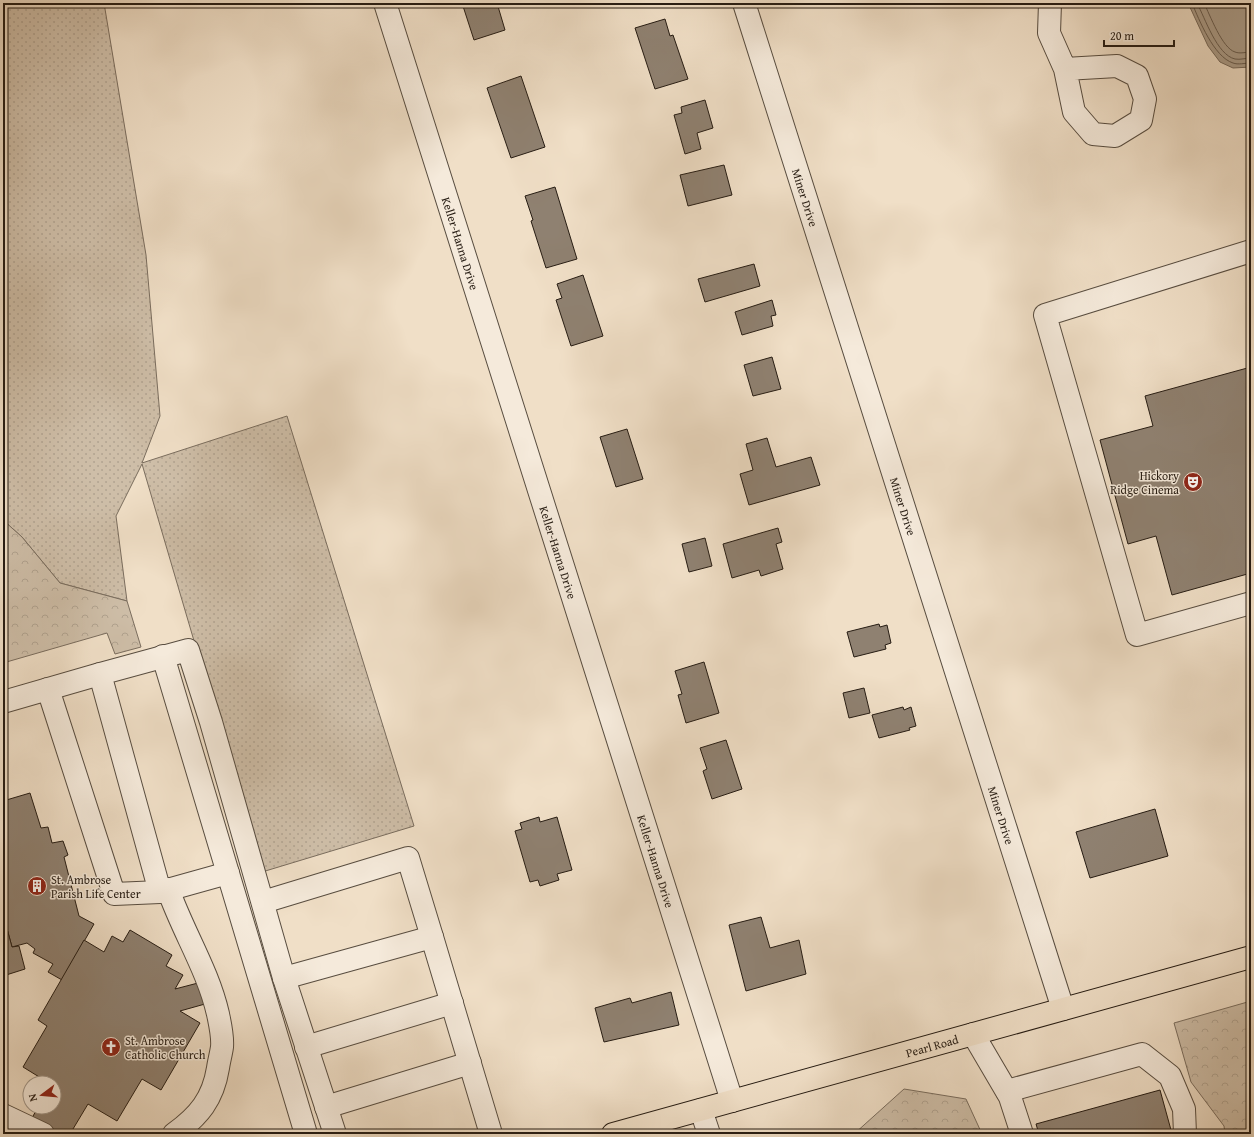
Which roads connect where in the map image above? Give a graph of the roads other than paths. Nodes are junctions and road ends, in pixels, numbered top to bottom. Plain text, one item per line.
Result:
1 (384, 3) edge
2 (744, 3) edge
3 (1050, 3) edge
4 (1065, 69) dead end
5 (1251, 251) edge
6 (1251, 603) edge
7 (163, 656) junction
8 (100, 674) junction
9 (48, 689) junction
10 (3, 702) edge
11 (239, 819) junction
12 (214, 825) junction
13 (228, 873) junction
14 (164, 890) junction
15 (263, 902) junction
16 (432, 937) junction
17 (1251, 957) edge
18 (284, 978) junction
19 (452, 1003) junction
20 (294, 1009) junction
21 (1063, 1009) junction
22 (271, 1016) junction
23 (973, 1034) junction
24 (306, 1047) junction
25 (470, 1063) junction
26 (1007, 1091) junction
27 (732, 1101) junction
28 (326, 1107) junction
29 (701, 1110) junction
30 (3, 1115) edge
31 (43, 1134) edge
32 (174, 1134) edge
33 (306, 1134) edge
34 (334, 1134) edge
35 (491, 1134) edge
36 (613, 1134) edge
37 (709, 1134) edge
38 (1022, 1134) edge
39 (1185, 1134) edge

1 - 27 street, Keller-Hanna Drive
2 - 21 street, Miner Drive
3 - 4 street
5 - 6 street
7 - 8 street
7 - 11 street
7 - 12 street
8 - 9 street
8 - 14 street
9 - 10 street
9 - 14 street
11 - 12 street
11 - 15 street
12 - 13 street
13 - 14 street
13 - 22 street
14 - 32 street
15 - 16 street
15 - 18 street
16 - 18 street
16 - 19 street
17 - 21 main road, Pearl Road
18 - 20 street
19 - 24 street
19 - 25 street
20 - 22 street
20 - 24 street
21 - 23 main road, Pearl Road
22 - 33 street
23 - 26 street
23 - 27 main road, Pearl Road
24 - 28 street
25 - 28 street
25 - 35 street
26 - 38 street
26 - 39 street
27 - 29 main road, Pearl Road
28 - 34 street
29 - 36 main road, Pearl Road
29 - 37 street
30 - 31 street

